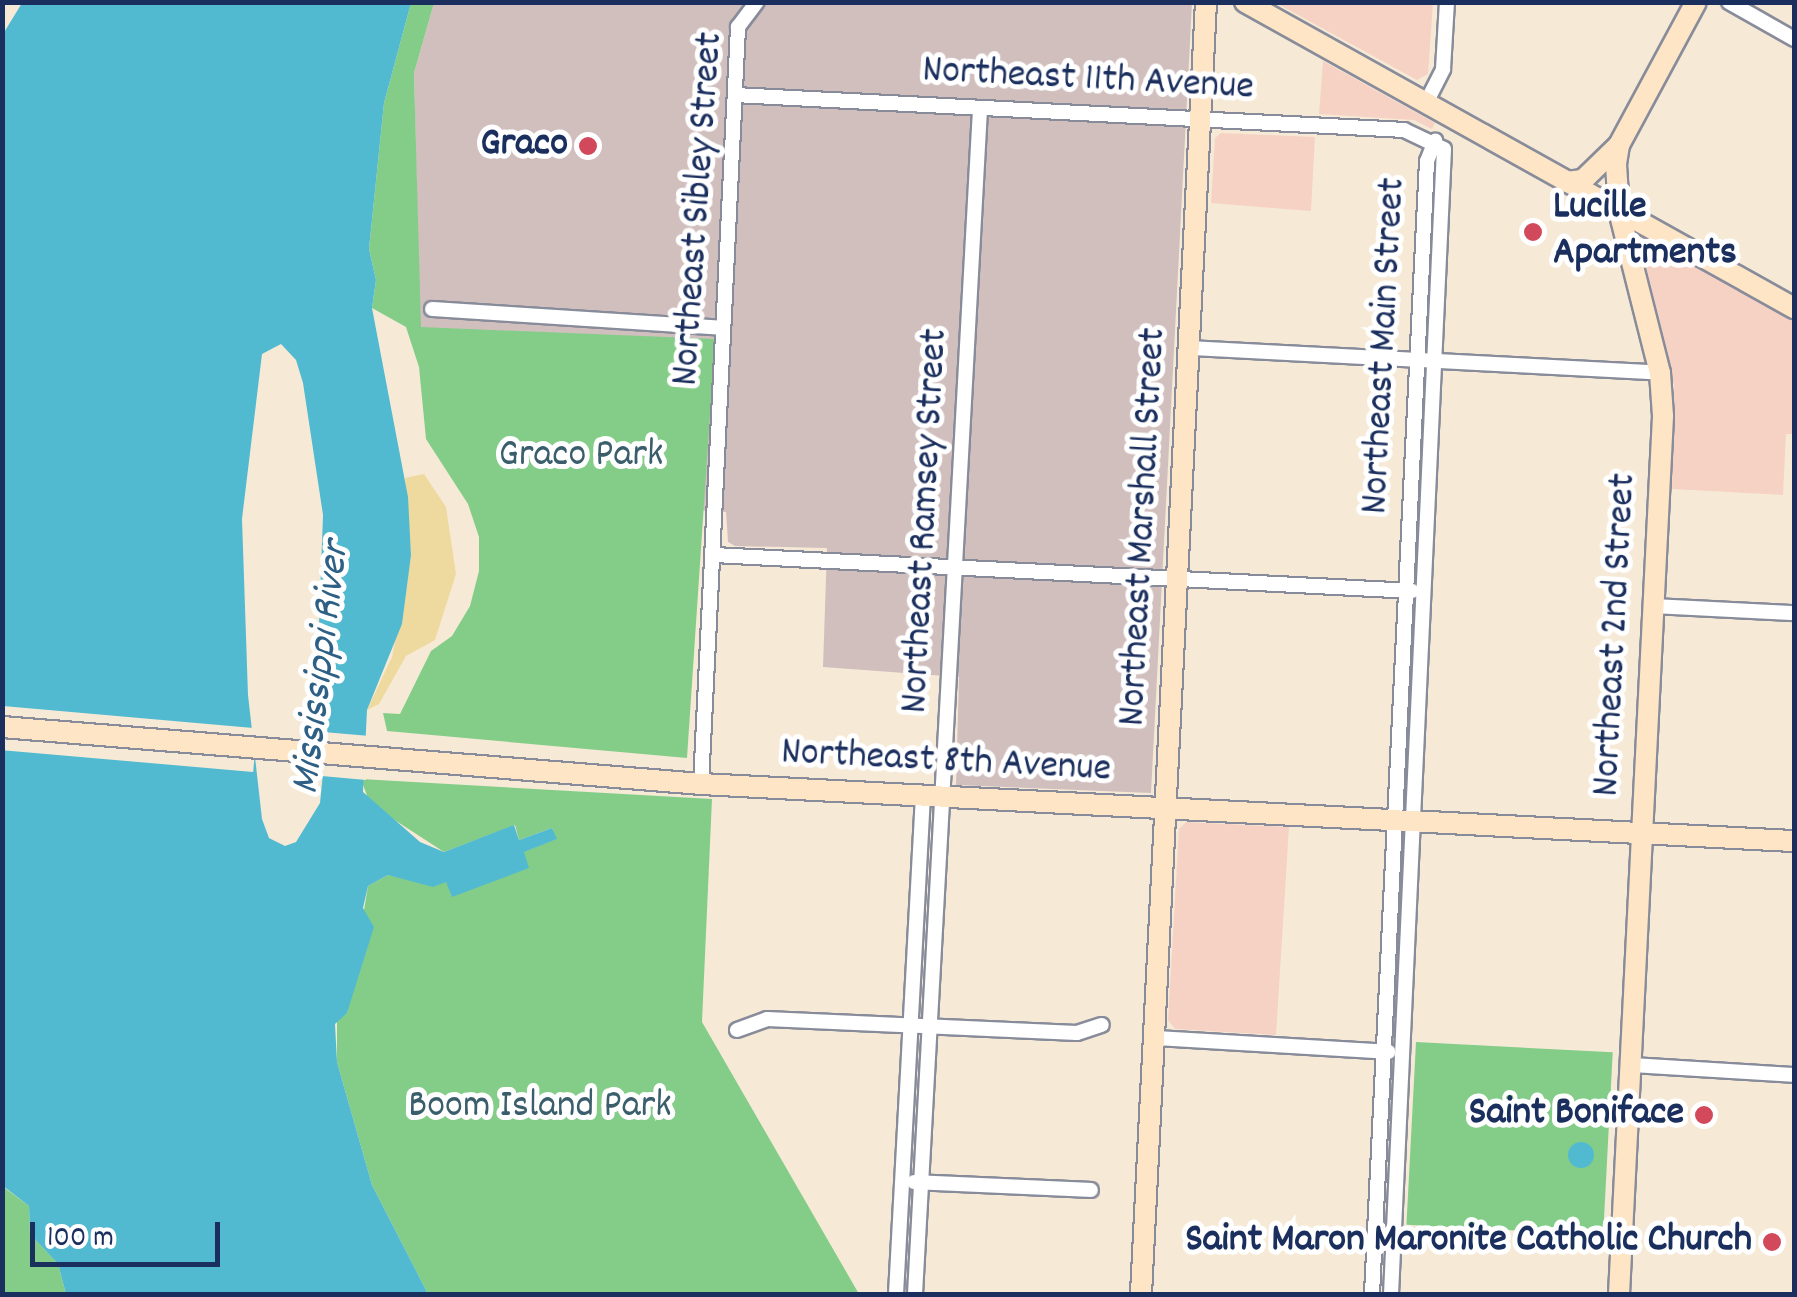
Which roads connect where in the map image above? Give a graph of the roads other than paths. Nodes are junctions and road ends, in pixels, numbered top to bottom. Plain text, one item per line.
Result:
1 (757, 2) edge
2 (1206, 2) edge
3 (1245, 2) edge
4 (1447, 2) edge
5 (1696, 2) edge
6 (1729, 2) edge
7 (1794, 39) edge
8 (735, 95) junction
9 (1426, 104) junction
10 (980, 108) junction
11 (1200, 119) junction
12 (1436, 141) junction
13 (1619, 145) junction
14 (1566, 182) junction
15 (1618, 211) junction
16 (1794, 305) edge
17 (432, 309) dead end
18 (722, 328) junction
19 (1190, 348) junction
20 (1417, 361) junction
21 (1436, 362) junction
22 (1660, 372) junction
23 (714, 555) junction
24 (955, 569) junction
25 (1177, 579) junction
26 (1406, 590) junction
27 (1425, 591) junction
28 (1655, 606) junction
29 (1794, 613) edge
30 (2, 728) edge
31 (701, 784) junction
32 (932, 798) junction
33 (1165, 808) junction
34 (1405, 821) junction
35 (1643, 834) junction
36 (1794, 841) edge
37 (1102, 1025) dead end
38 (912, 1026) junction
39 (930, 1026) junction
40 (736, 1030) dead end
41 (1155, 1038) junction
42 (1384, 1051) junction
43 (1403, 1054) junction
44 (1631, 1065) junction
45 (1794, 1075) edge
46 (904, 1182) junction
47 (922, 1182) junction
48 (1092, 1190) dead end
49 (896, 1294) edge
50 (916, 1294) edge
51 (1141, 1294) edge
52 (1372, 1294) edge
53 (1390, 1294) edge
54 (1619, 1294) edge

1 - 8 street, Northeast Sibley Street
2 - 11 street, Northeast Marshall Street
3 - 9 street
4 - 9 street
5 - 13 street, Northeast 2nd Street
6 - 7 street
8 - 10 street, Northeast 11th Avenue
8 - 18 street, Northeast Sibley Street
9 - 14 street
10 - 11 street, Northeast 11th Avenue
10 - 24 street, Northeast Ramsey Street
11 - 12 street, Northeast 11th Avenue
11 - 19 street, Northeast Marshall Street
12 - 20 street, Northeast Main Street
12 - 21 street, Northeast Main Street
13 - 14 street
13 - 15 street, Northeast 2nd Street
14 - 15 street
15 - 16 street
15 - 22 street, Northeast 2nd Street
17 - 18 street
18 - 23 street, Northeast Sibley Street
19 - 20 street
19 - 25 street, Northeast Marshall Street
20 - 21 street
20 - 26 street, Northeast Main Street
21 - 22 street
21 - 27 street, Northeast Main Street
22 - 28 street, Northeast 2nd Street
23 - 24 street
23 - 31 street, Northeast Sibley Street
24 - 25 street
24 - 32 street, Northeast Ramsey Street
25 - 26 street
25 - 33 street, Northeast Marshall Street
26 - 27 street
26 - 34 street, Northeast Main Street
27 - 34 street, Northeast Main Street
28 - 29 street
28 - 35 street, Northeast 2nd Street
30 - 31 street, Northeast 8th Avenue
31 - 32 street, Northeast 8th Avenue
32 - 33 street, Northeast 8th Avenue
32 - 38 street, Northeast Ramsey Street
32 - 39 street, Northeast Ramsey Street
33 - 34 street, Northeast 8th Avenue
33 - 41 street, Northeast Marshall Street
34 - 35 street, Northeast 8th Avenue
34 - 42 street, Northeast Main Street
34 - 43 street, Northeast Main Street
35 - 36 street, Northeast 8th Avenue
35 - 44 street, Northeast 2nd Street
37 - 39 street
38 - 39 street
38 - 40 street
38 - 46 street, Northeast Ramsey Street
39 - 47 street, Northeast Ramsey Street
41 - 42 street
41 - 51 street, Northeast Marshall Street
42 - 43 street
42 - 52 street, Northeast Main Street
43 - 53 street, Northeast Main Street
44 - 45 street
44 - 54 street, Northeast 2nd Street
46 - 47 street
46 - 49 street, Northeast Ramsey Street
47 - 48 street
47 - 50 street, Northeast Ramsey Street

